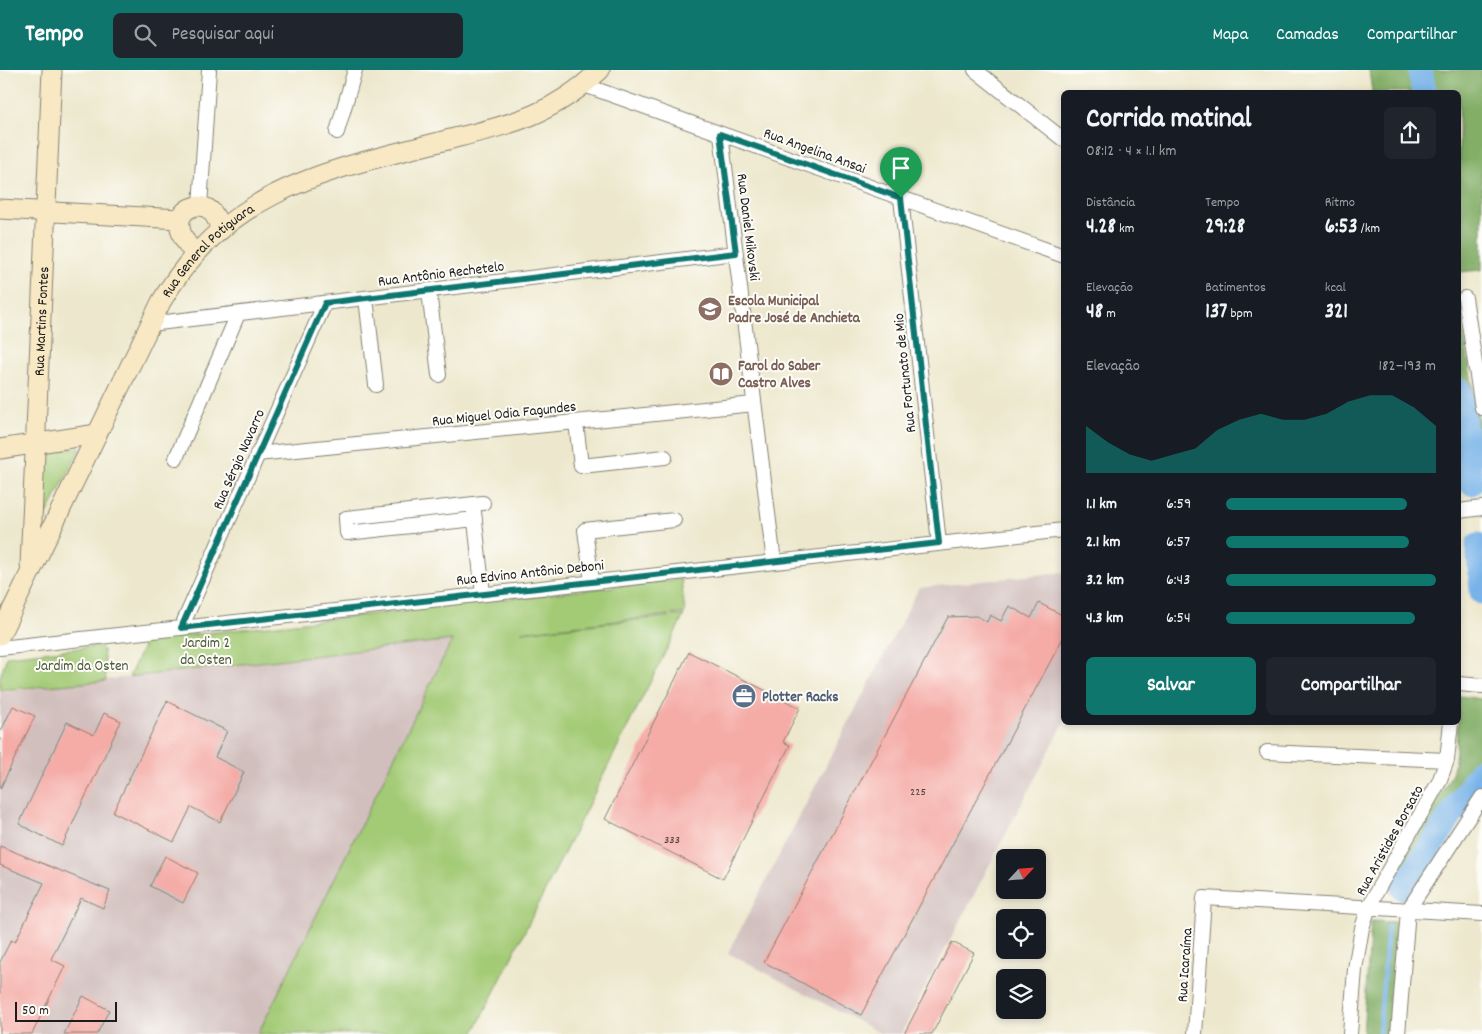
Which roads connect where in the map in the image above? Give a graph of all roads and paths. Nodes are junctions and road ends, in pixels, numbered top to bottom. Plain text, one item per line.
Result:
1 (52, 70) edge
2 (209, 70) edge
3 (355, 70) edge
4 (600, 70) edge
5 (975, 70) edge
6 (584, 85) junction
7 (338, 132) dead end
8 (720, 134) junction
9 (1061, 138) edge
10 (901, 198) junction
11 (200, 206) junction
12 (0, 209) edge
13 (46, 212) junction
14 (180, 219) junction
15 (221, 230) junction
16 (736, 253) junction
17 (195, 254) junction
18 (1061, 255) edge
19 (429, 290) junction
20 (366, 298) junction
21 (1464, 298) dead end
22 (325, 303) junction
23 (238, 314) junction
24 (150, 324) junction
25 (439, 375) dead end
26 (376, 385) dead end
27 (754, 404) junction
28 (1482, 408) edge
29 (576, 422) junction
30 (97, 434) junction
31 (35, 443) junction
32 (0, 449) edge
33 (258, 454) junction
34 (665, 457) dead end
35 (176, 458) dead end
36 (1482, 508) edge
37 (1461, 510) edge
38 (474, 519) junction
39 (674, 520) dead end
40 (1061, 530) edge
41 (939, 543) junction
42 (774, 562) junction
43 (29, 574) junction
44 (592, 582) junction
45 (483, 594) junction
46 (181, 628) junction
47 (0, 635) edge
48 (0, 648) edge
49 (1461, 684) edge
50 (1478, 686) edge
51 (1451, 725) edge
52 (1267, 752) dead end
53 (1447, 760) junction
54 (1482, 797) edge
55 (1369, 907) junction
56 (1408, 910) junction
57 (1482, 914) edge
58 (1196, 1034) edge
59 (1350, 1034) edge
60 (1398, 1034) edge

1 - 13 main road, Rua Martins Fontes
2 - 11 street
3 - 7 street
4 - 6 main road, Rua General Potiguara
5 - 9 street
6 - 8 street, Rua Angelina Ansai
6 - 15 main road, Rua General Potiguara
8 - 10 street, Rua Angelina Ansai
8 - 16 street, Rua Daniel Mikovski
10 - 18 street, Rua Angelina Ansai
10 - 41 street, Rua Fortunato de Mio
11 - 14 main road
11 - 15 main road
12 - 13 main road
13 - 14 main road
13 - 31 main road, Rua Martins Fontes
14 - 17 main road
15 - 17 main road, Rua General Potiguara
16 - 19 street, Rua Antônio Rechetelo
16 - 27 street, Rua Daniel Mikovski
17 - 24 main road, Rua General Potiguara
19 - 20 street, Rua Antônio Rechetelo
19 - 25 street
20 - 22 street, Rua Antônio Rechetelo
20 - 26 street
21 - 28 street
22 - 23 street, Rua Antônio Rechetelo
22 - 33 street, Rua Sérgio Navarro
23 - 24 street, Rua Antônio Rechetelo
23 - 35 street
24 - 30 main road, Rua General Potiguara
27 - 29 street, Rua Miguel Odia Fagundes
27 - 42 street, Rua Daniel Mikovski
29 - 33 street, Rua Miguel Odia Fagundes
29 - 34 street
30 - 31 main road
30 - 43 main road, Rua General Potiguara
31 - 32 main road
31 - 43 main road, Rua Martins Fontes
33 - 46 street, Rua Sérgio Navarro
36 - 37 street
38 - 38 street
38 - 45 street
39 - 44 street
40 - 41 street, Rua Edvino Antônio Deboni
41 - 42 street, Rua Edvino Antônio Deboni
42 - 44 street, Rua Edvino Antônio Deboni
43 - 47 main road, Rua General Potiguara
44 - 45 street, Rua Edvino Antônio Deboni
45 - 46 street, Rua Edvino Antônio Deboni
46 - 48 street, Rua Edvino Antônio Deboni
49 - 50 street
51 - 53 street, Rua Aristides Borsato
52 - 53 street
53 - 55 street, Rua Aristides Borsato
54 - 56 street
55 - 56 street
55 - 58 street, Rua Icaraíma
55 - 59 street, Rua Aristides Borsato
56 - 57 street
56 - 60 street

